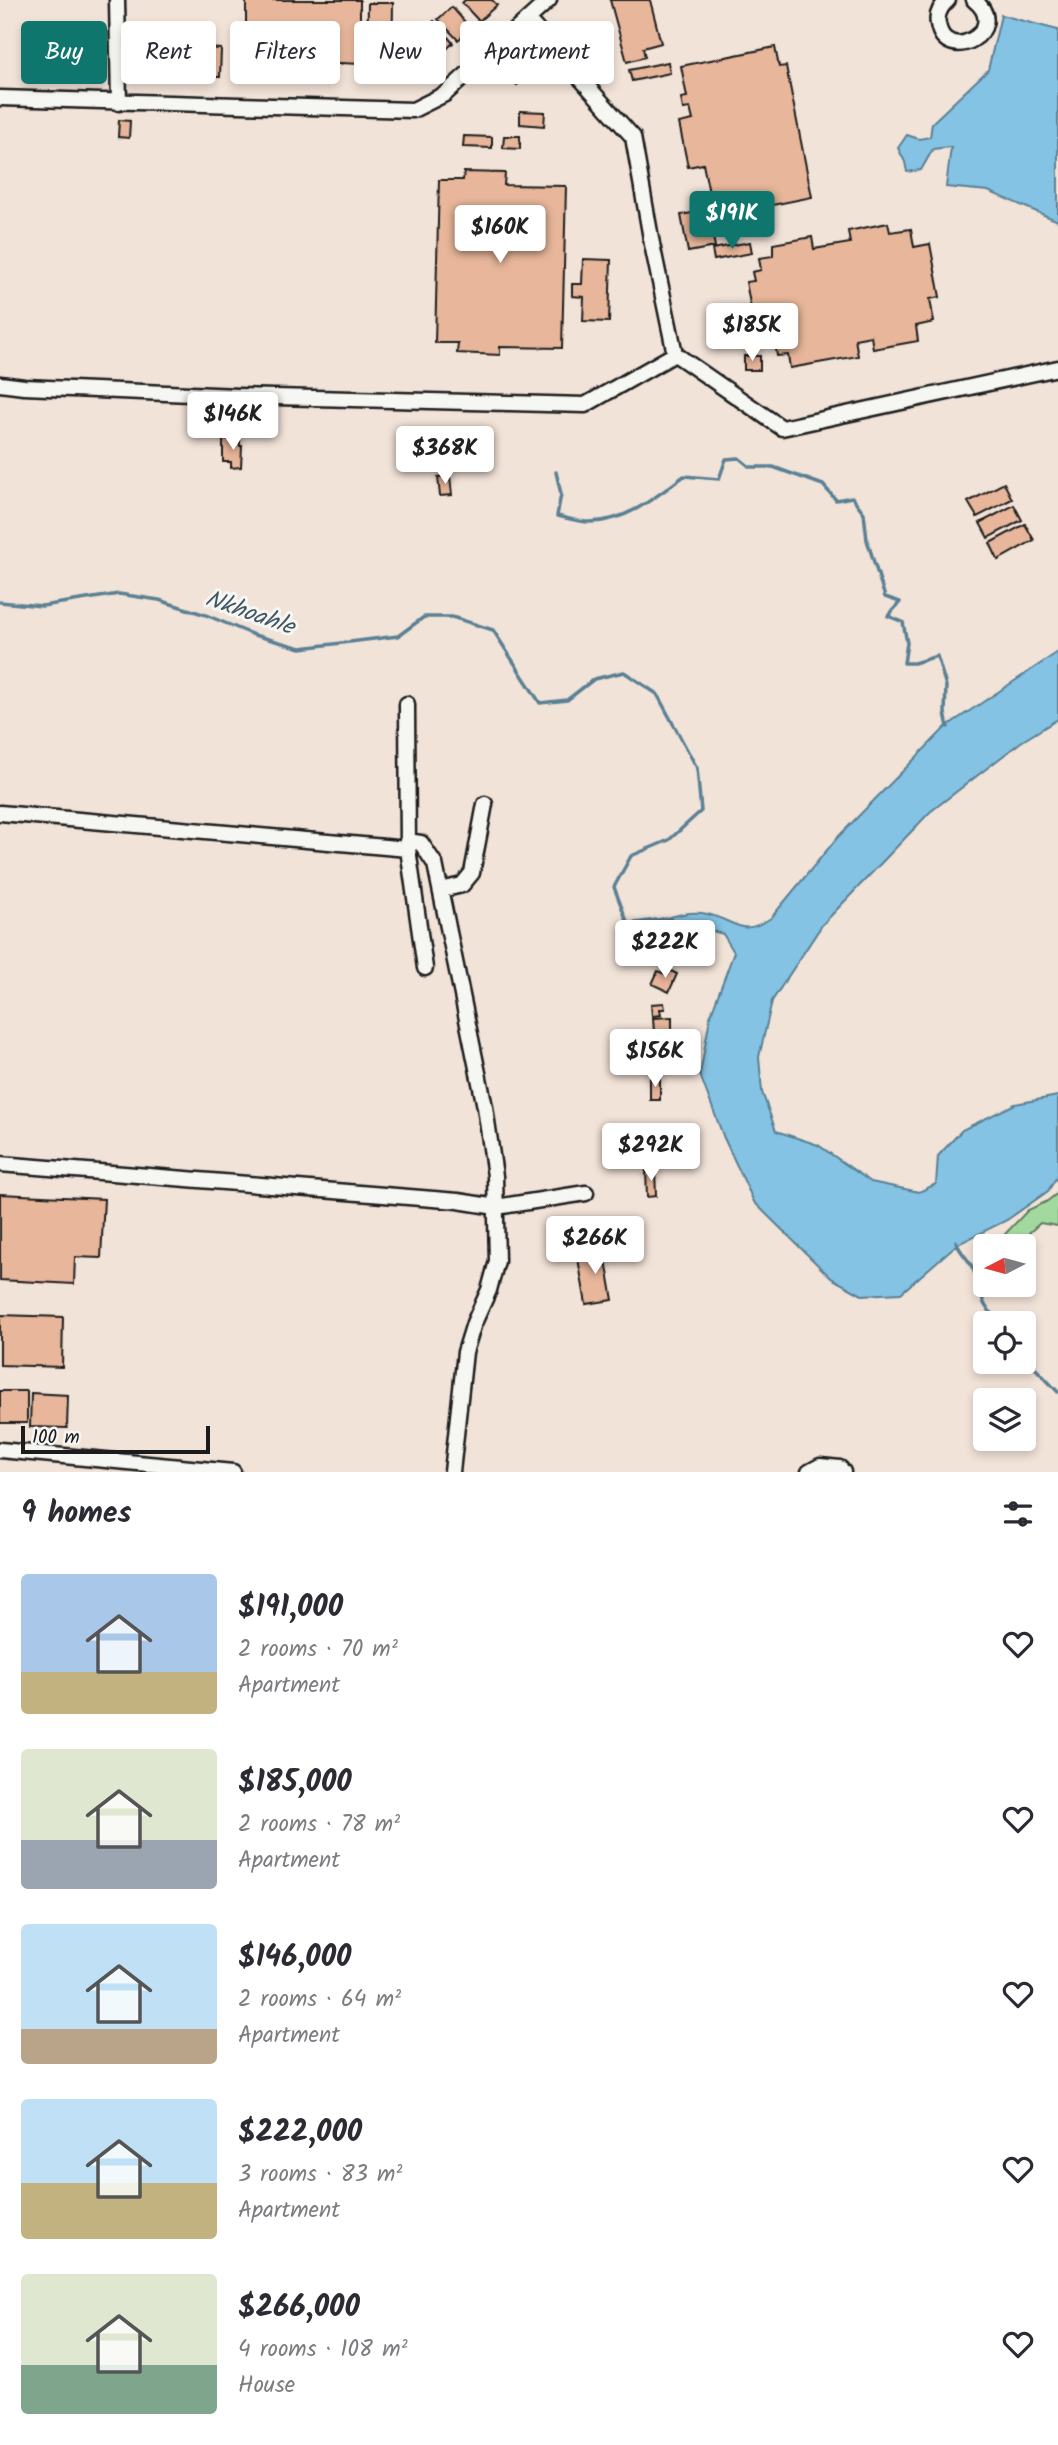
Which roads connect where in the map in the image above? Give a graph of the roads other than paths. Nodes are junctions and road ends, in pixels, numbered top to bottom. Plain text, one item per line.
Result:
1 (117, 0) edge
2 (549, 0) edge
3 (948, 0) edge
4 (974, 0) edge
5 (528, 20) junction
6 (0, 98) edge
7 (119, 103) junction
8 (675, 354) junction
9 (1058, 368) edge
10 (0, 384) edge
11 (407, 704) dead end
12 (485, 804) dead end
13 (0, 813) edge
14 (407, 845) junction
15 (442, 890) junction
16 (425, 968) dead end
17 (0, 1164) edge
18 (586, 1193) dead end
19 (496, 1207) junction
20 (0, 1450) edge
21 (233, 1472) edge
22 (452, 1472) edge
23 (809, 1472) edge
24 (843, 1472) edge

1 - 7 street
2 - 5 street
3 - 4 street
5 - 7 street
5 - 8 street
6 - 7 street
8 - 9 street
8 - 10 street
11 - 14 street
12 - 15 street
13 - 14 street
14 - 15 street
14 - 16 street
15 - 19 street
17 - 19 street
18 - 19 street
19 - 22 street
20 - 21 street
23 - 24 street

